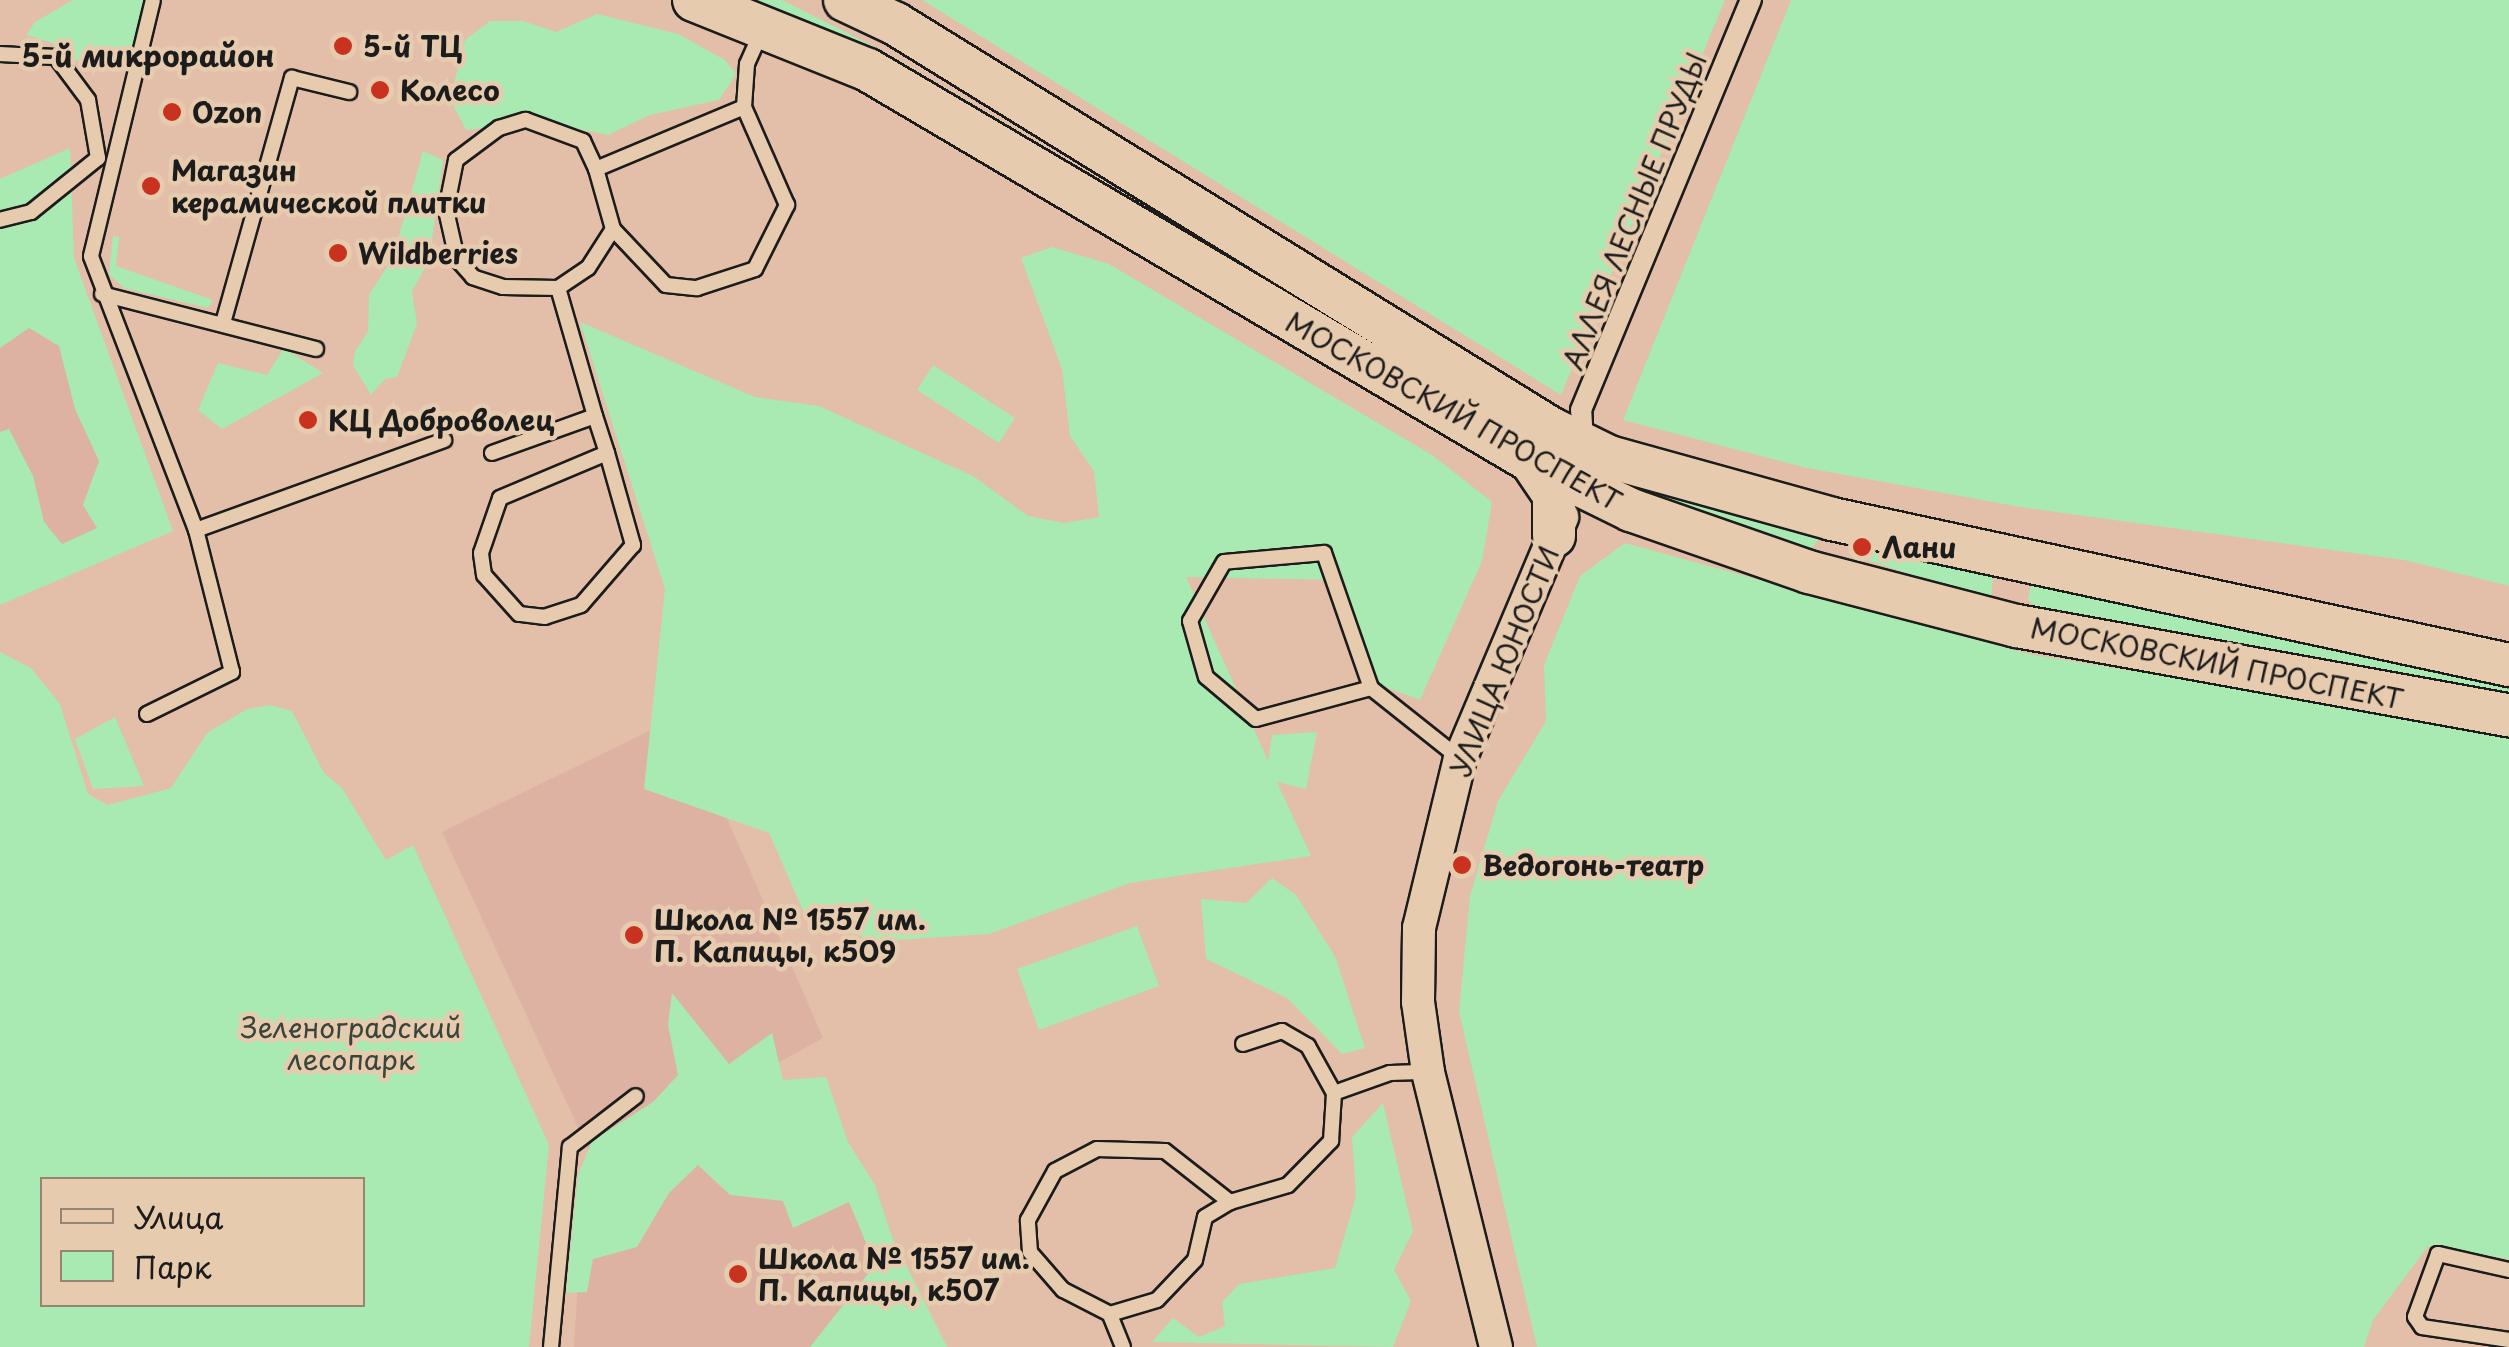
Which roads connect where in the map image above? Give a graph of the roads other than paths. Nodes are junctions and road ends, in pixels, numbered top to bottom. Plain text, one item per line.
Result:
1 (153, 0) edge
2 (845, 0) edge
3 (1751, 0) edge
4 (700, 1) edge
5 (764, 25) junction
6 (0, 54) edge
7 (349, 92) dead end
8 (744, 107) junction
9 (596, 169) junction
10 (0, 220) edge
11 (613, 229) junction
12 (558, 288) junction
13 (102, 294) junction
14 (223, 323) junction
15 (316, 349) dead end
16 (1431, 379) junction
17 (594, 416) junction
18 (444, 440) dead end
19 (604, 443) junction
20 (492, 453) dead end
21 (1531, 461) junction
22 (1579, 465) junction
23 (1621, 505) junction
24 (1832, 519) junction
25 (196, 530) junction
26 (1554, 536) junction
27 (2026, 563) junction
28 (1809, 572) junction
29 (2017, 626) junction
30 (2509, 665) edge
31 (1371, 688) junction
32 (147, 714) dead end
33 (2509, 715) edge
34 (1460, 759) junction
35 (1243, 1044) dead end
36 (1428, 1072) junction
37 (1334, 1093) junction
38 (636, 1096) dead end
39 (1230, 1202) junction
40 (2509, 1270) edge
41 (1110, 1314) junction
42 (2509, 1340) edge
43 (552, 1347) edge
44 (1122, 1347) edge
45 (1496, 1347) edge

1 - 13 lane
2 - 16 main road, МОСКОВСКИЙ ПРОСПЕКТ
3 - 22 street, АЛЛЕЯ ЛЕСНЫЕ ПРУДЫ
4 - 5 main road, МОСКОВСКИЙ ПРОСПЕКТ
5 - 8 lane
5 - 16 main road, МОСКОВСКИЙ ПРОСПЕКТ
6 - 10 lane
7 - 14 lane
8 - 9 lane
8 - 11 lane
9 - 11 lane
9 - 12 lane
11 - 12 lane
12 - 17 lane
13 - 14 lane
13 - 25 lane
14 - 15 lane
16 - 21 main road, МОСКОВСКИЙ ПРОСПЕКТ
16 - 22 main road, МОСКОВСКИЙ ПРОСПЕКТ
17 - 19 lane
17 - 20 lane
18 - 25 lane
19 - 19 lane
21 - 22 main road, МОСКОВСКИЙ ПРОСПЕКТ
21 - 26 main road
22 - 23 main road, МОСКОВСКИЙ ПРОСПЕКТ
22 - 24 main road, МОСКОВСКИЙ ПРОСПЕКТ
22 - 26 street, УЛИЦА ЮНОСТИ
23 - 26 street
23 - 28 main road, МОСКОВСКИЙ ПРОСПЕКТ
24 - 27 main road, МОСКОВСКИЙ ПРОСПЕКТ
24 - 28 main road
25 - 32 lane
26 - 34 street, УЛИЦА ЮНОСТИ
27 - 29 main road
27 - 30 main road, МОСКОВСКИЙ ПРОСПЕКТ
28 - 29 main road, МОСКОВСКИЙ ПРОСПЕКТ
29 - 33 main road, МОСКОВСКИЙ ПРОСПЕКТ
31 - 31 lane
31 - 34 lane
34 - 36 street, УЛИЦА ЮНОСТИ
35 - 37 lane
36 - 37 lane
36 - 45 street, УЛИЦА ЮНОСТИ
37 - 39 lane
38 - 43 lane
39 - 41 lane
39 - 41 lane
40 - 42 lane
41 - 44 lane

